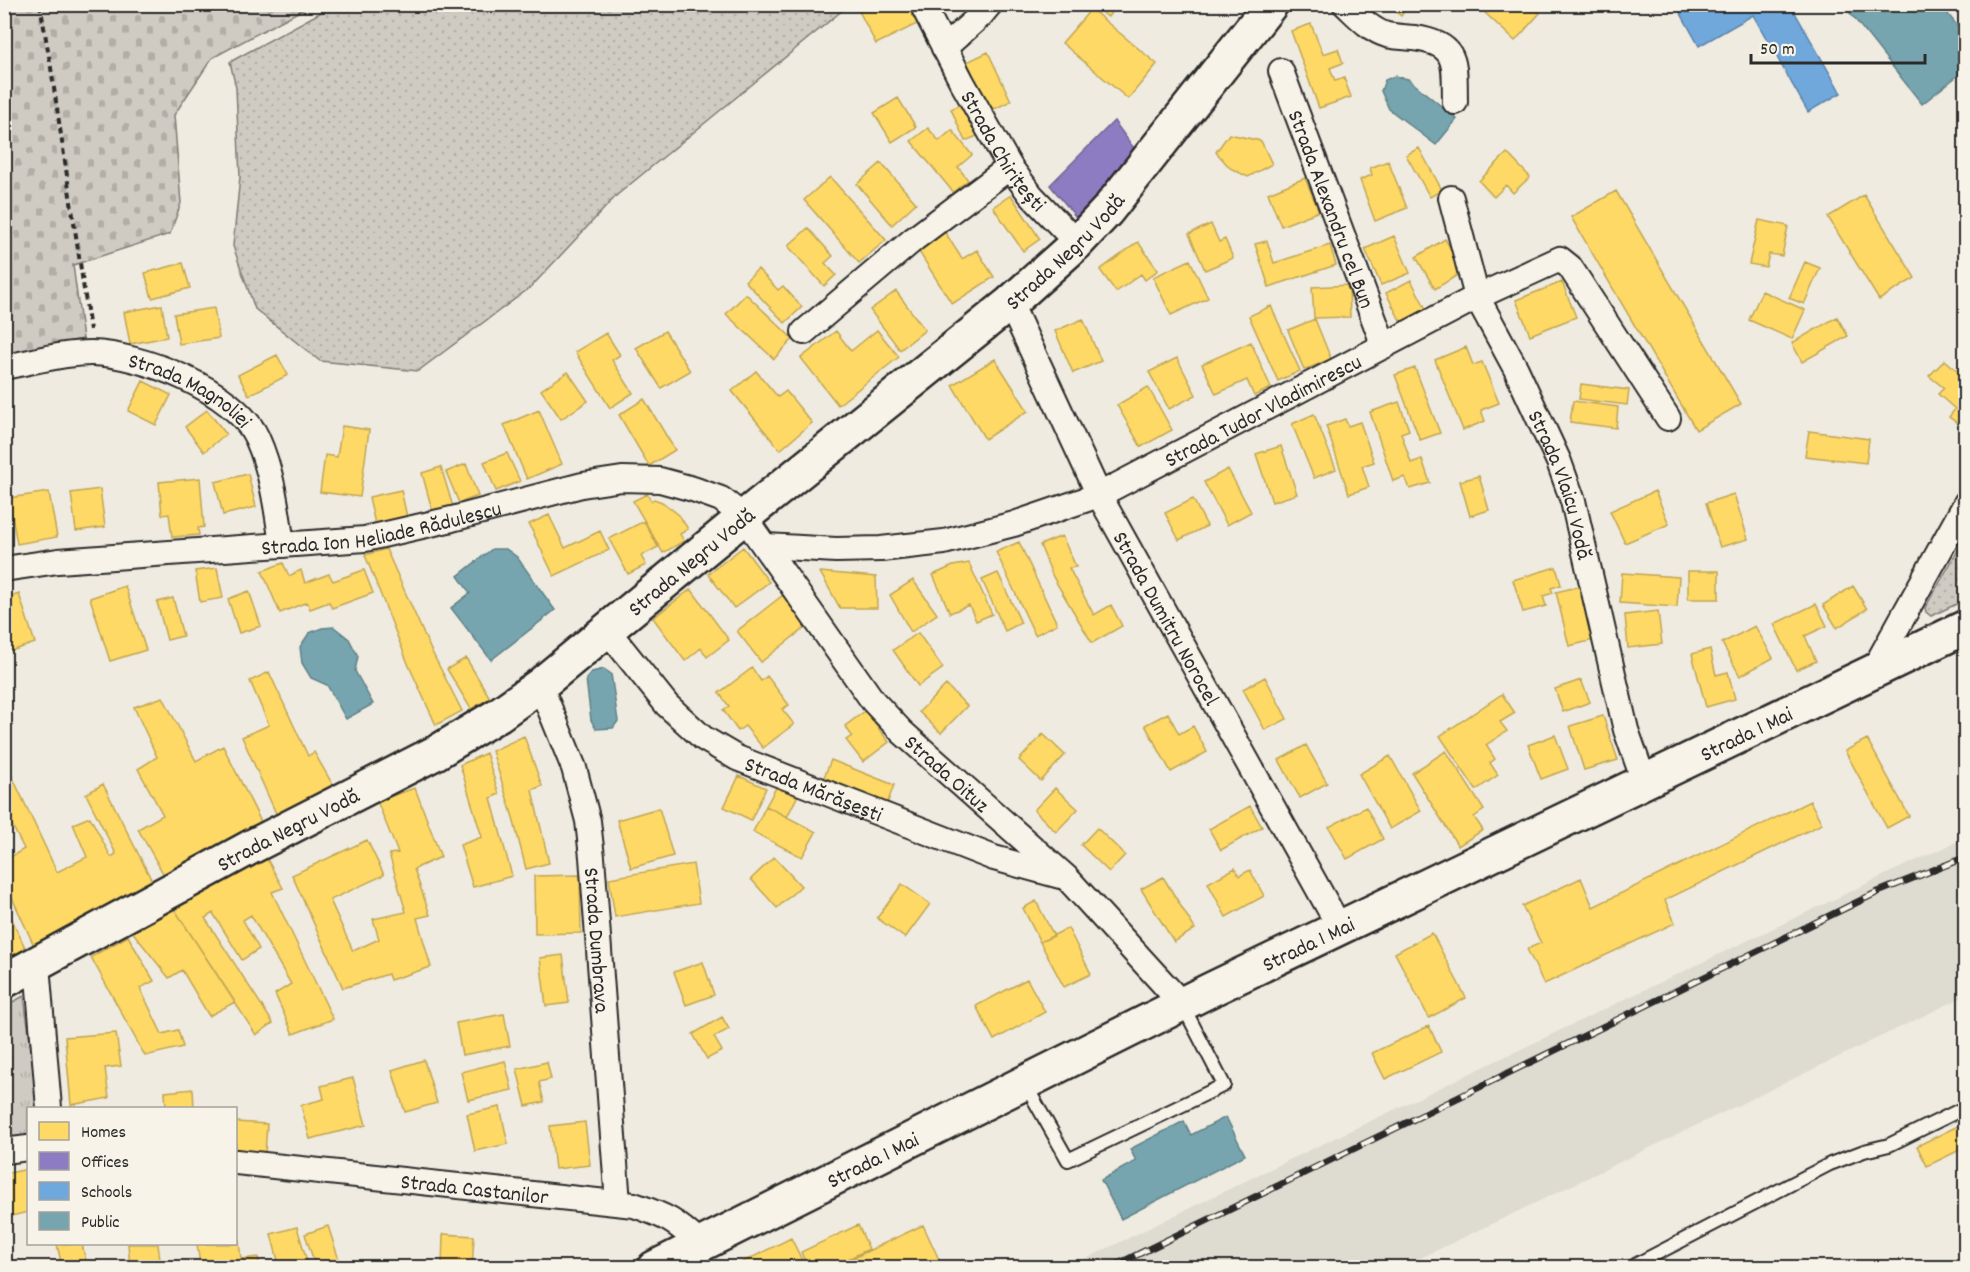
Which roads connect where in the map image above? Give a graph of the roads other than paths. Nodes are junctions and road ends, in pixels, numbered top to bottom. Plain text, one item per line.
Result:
1 (922, 4) edge
2 (990, 4) edge
3 (1271, 4) edge
4 (1345, 4) edge
5 (944, 48) junction
6 (1281, 71) dead end
7 (1455, 102) dead end
8 (1010, 167) junction
9 (1451, 198) dead end
10 (1077, 243) junction
11 (1477, 297) junction
12 (1010, 303) junction
13 (804, 332) dead end
14 (1384, 346) junction
15 (4, 367) edge
16 (1668, 418) dead end
17 (1099, 495) junction
18 (1965, 503) edge
19 (744, 517) junction
20 (282, 545) junction
21 (766, 546) junction
22 (4, 569) edge
23 (1965, 627) edge
24 (607, 630) junction
25 (1873, 671) junction
26 (540, 685) junction
27 (1644, 781) junction
28 (1009, 826) junction
29 (994, 858) junction
30 (1067, 878) junction
31 (1340, 928) junction
32 (37, 965) junction
33 (4, 981) edge
34 (1182, 1004) junction
35 (1024, 1083) junction
36 (49, 1107) edge
37 (1965, 1107) edge
38 (27, 1148) edge
39 (4, 1151) edge
40 (237, 1162) edge
41 (618, 1203) junction
42 (701, 1245) junction
43 (654, 1268) edge
44 (1629, 1268) edge

1 - 5 street, Strada Chirițești
2 - 5 street
3 - 10 main road, Strada Negru Vodă
4 - 7 street
5 - 8 street, Strada Chirițești
6 - 14 street, Strada Alexandru cel Bun
8 - 10 street, Strada Chirițești
8 - 13 street
9 - 11 street, Strada Vlaicu Vodă
10 - 12 main road, Strada Negru Vodă
11 - 14 street, Strada Tudor Vladimirescu
11 - 16 street, Strada Tudor Vladimirescu
11 - 27 street, Strada Vlaicu Vodă
12 - 17 street, Strada Dumitru Norocel
12 - 19 main road, Strada Negru Vodă
14 - 17 street, Strada Tudor Vladimirescu
15 - 20 street, Strada Magnoliei
17 - 21 street, Strada Tudor Vladimirescu
17 - 31 street, Strada Dumitru Norocel
18 - 25 street
19 - 20 street, Strada Ion Heliade Rădulescu
19 - 21 street, Strada Oituz
19 - 24 main road, Strada Negru Vodă
20 - 22 street, Strada Ion Heliade Rădulescu
21 - 28 street, Strada Oituz
23 - 25 main road, Strada 1 Mai
24 - 26 main road, Strada Negru Vodă
24 - 29 street, Strada Mărășești
25 - 27 main road, Strada 1 Mai
26 - 32 main road, Strada Negru Vodă
26 - 41 street, Strada Dumbrava
27 - 31 main road, Strada 1 Mai
28 - 29 street
28 - 30 street, Strada Oituz
29 - 30 street, Strada Mărășești
30 - 34 street, Strada Oituz
31 - 34 main road, Strada 1 Mai
32 - 33 main road, Strada Negru Vodă
32 - 36 street
34 - 35 main road, Strada 1 Mai
34 - 35 lane
35 - 42 main road, Strada 1 Mai
37 - 44 lane
38 - 39 street
40 - 41 street, Strada Castanilor
41 - 42 street, Strada Castanilor
42 - 43 main road, Strada 1 Mai

